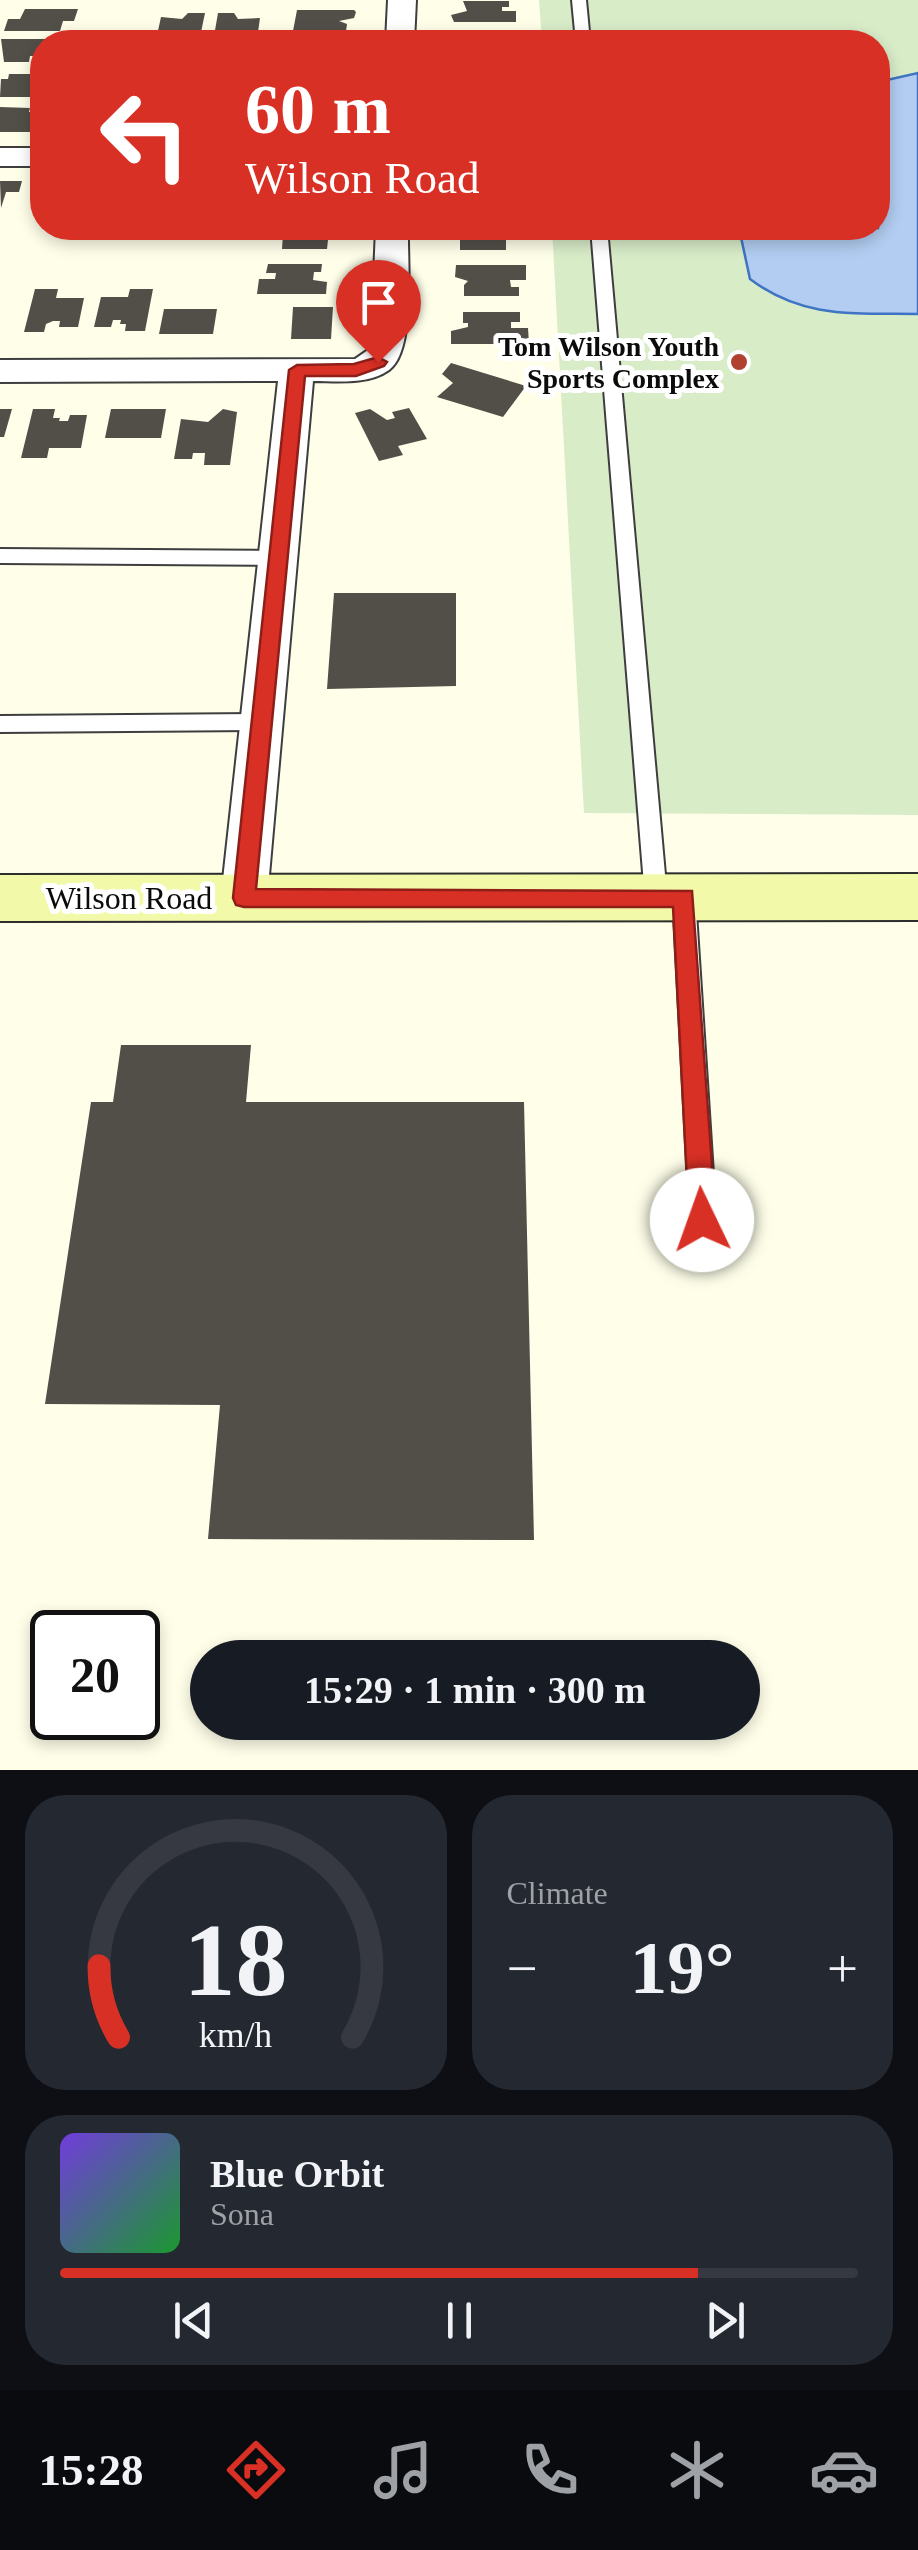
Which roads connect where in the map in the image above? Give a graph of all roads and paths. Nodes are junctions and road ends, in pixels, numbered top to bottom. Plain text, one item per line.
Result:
1 (402, 0) edge
2 (579, 0) edge
3 (401, 30) edge
4 (582, 30) edge
5 (0, 158) edge
6 (30, 158) edge
7 (392, 240) edge
8 (600, 240) edge
9 (297, 370) junction
10 (0, 371) edge
11 (0, 556) edge
12 (278, 558) junction
13 (262, 722) junction
14 (0, 724) edge
15 (918, 897) edge
16 (0, 898) edge
17 (244, 898) junction
18 (669, 898) junction
19 (702, 1220) dead end

1 - 3 street
2 - 4 lane
5 - 6 street
7 - 9 street
8 - 18 lane
9 - 10 street
9 - 12 street
11 - 12 lane
12 - 13 street
13 - 14 lane
13 - 17 street
15 - 18 main road, Wilson Road
16 - 17 main road, Wilson Road
17 - 18 main road, Wilson Road
18 - 19 lane

